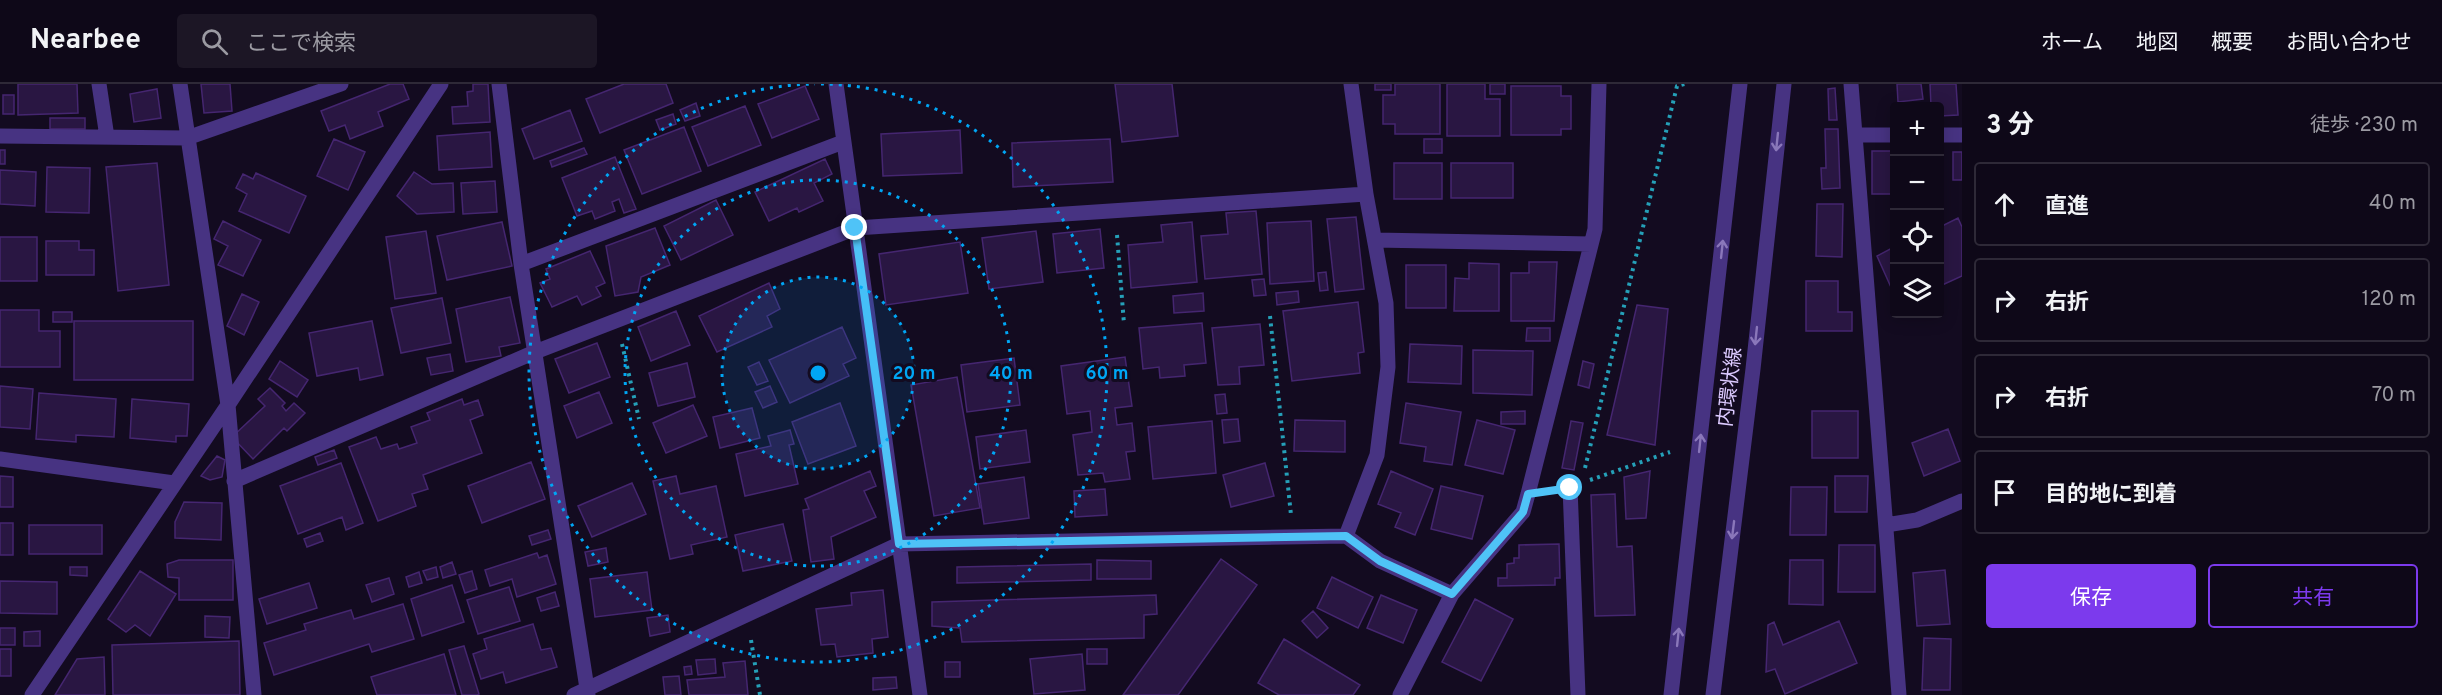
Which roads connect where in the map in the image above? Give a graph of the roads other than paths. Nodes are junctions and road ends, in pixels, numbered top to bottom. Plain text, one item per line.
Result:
1 (99, 84) edge
2 (180, 84) edge
3 (340, 84) edge
4 (441, 84) edge
5 (499, 84) edge
6 (836, 84) edge
7 (1351, 84) edge
8 (1599, 84) edge
9 (1740, 84) edge
10 (1784, 84) edge
11 (1851, 84) edge
12 (1856, 135) junction
13 (1890, 135) edge
14 (1944, 135) edge
15 (1962, 135) edge
16 (0, 136) edge
17 (107, 137) junction
18 (187, 138) junction
19 (843, 142) junction
20 (1366, 194) junction
21 (855, 228) junction
22 (1375, 240) junction
23 (1592, 244) junction
24 (521, 264) junction
25 (535, 352) junction
26 (228, 405) junction
27 (0, 459) edge
28 (234, 481) junction
29 (174, 483) junction
30 (1576, 486) road end
31 (1962, 501) edge
32 (1886, 525) junction
33 (1346, 536) junction
34 (899, 544) junction
35 (1452, 594) junction
36 (583, 694) edge
37 (32, 695) edge
38 (254, 695) edge
39 (920, 695) edge
40 (1400, 695) edge
41 (1578, 695) edge
42 (1671, 695) edge
43 (1713, 695) edge
44 (1899, 695) edge

1 - 17 street
2 - 18 street
3 - 18 street
4 - 26 street
5 - 24 street
6 - 19 street
7 - 20 street
8 - 23 street
42 -> 9 street, 内環状線
10 -> 43 street, 内環状線
11 - 12 street
12 - 13 street
12 - 32 street
14 - 15 street
16 - 17 street
17 - 18 street
18 - 26 street
19 - 21 street
19 - 24 street
20 - 21 street
20 - 22 street
21 - 25 street
21 - 34 street
22 - 23 street
22 - 33 street
23 - 35 street
24 - 25 street
25 - 28 street
25 - 36 street
26 - 28 street
26 - 29 street
27 - 29 street
28 - 38 street
29 - 37 street
30 - 41 street
31 - 32 street
32 - 44 street
33 - 34 street
33 - 35 street
34 - 36 street
34 - 39 street
35 - 40 street

